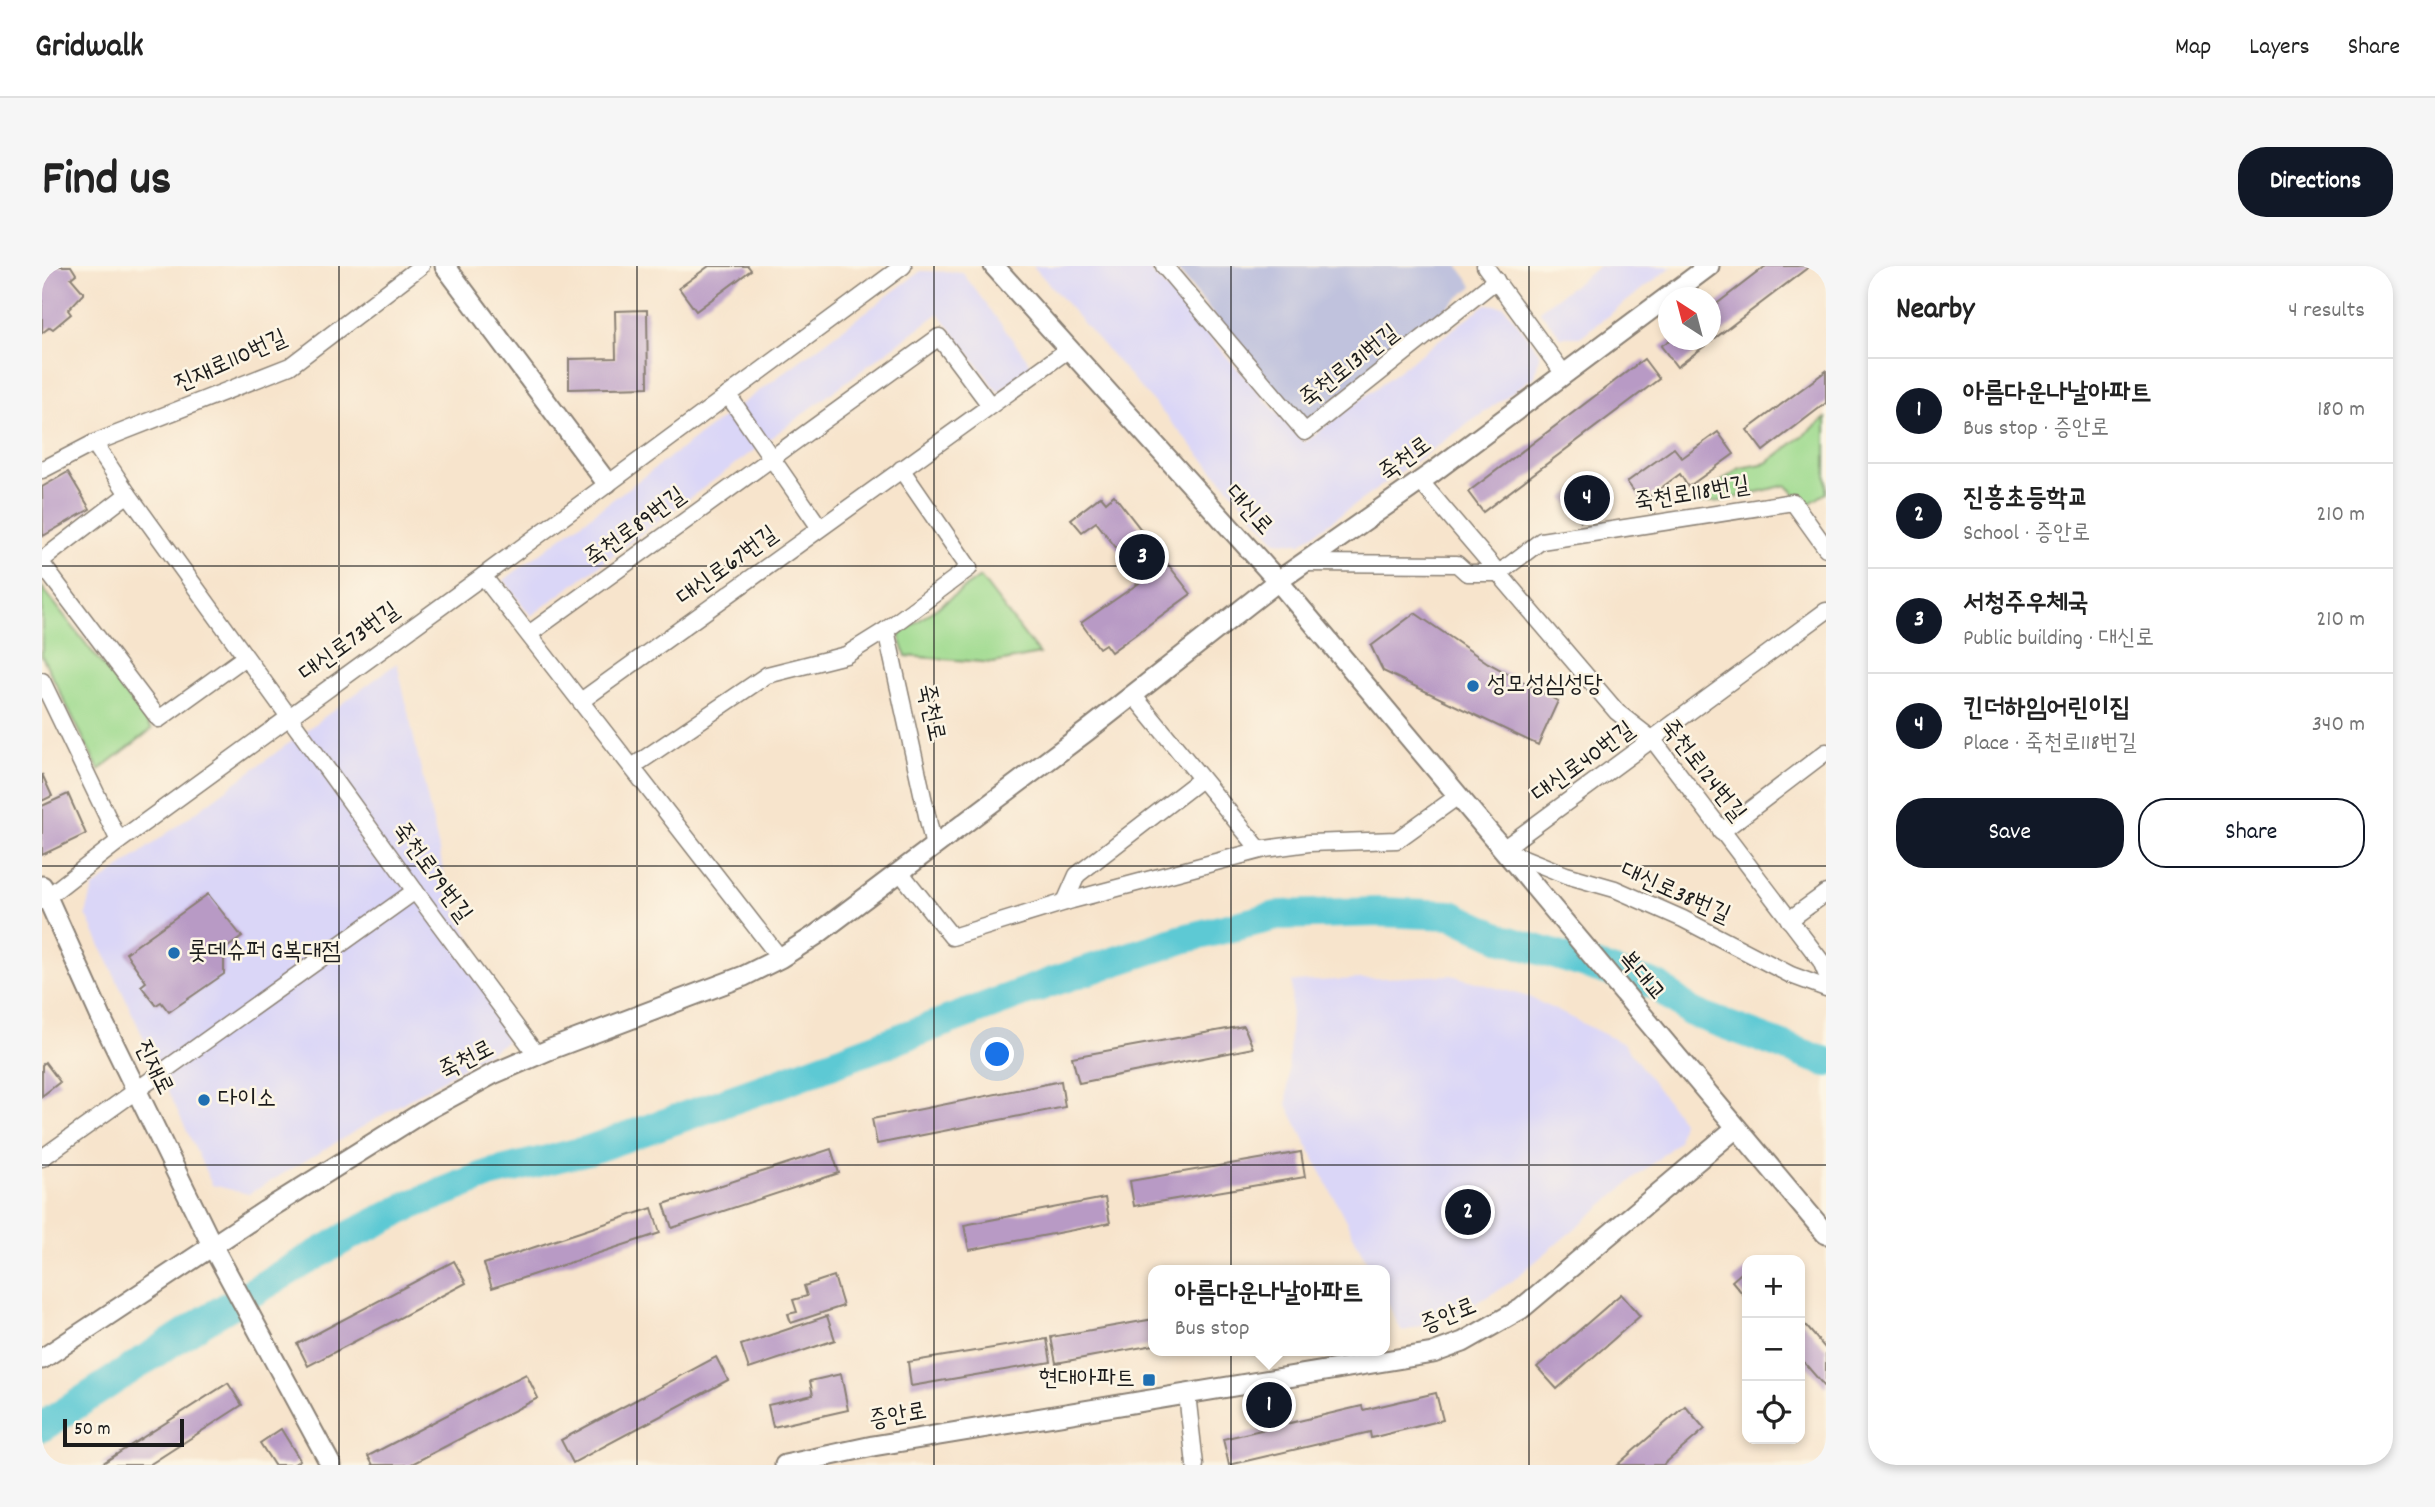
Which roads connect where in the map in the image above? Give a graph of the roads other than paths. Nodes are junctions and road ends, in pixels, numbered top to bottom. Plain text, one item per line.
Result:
1 (421, 266) edge
2 (445, 266) edge
3 (903, 266) edge
4 (995, 266) edge
5 (1164, 266) edge
6 (1485, 266) edge
7 (1709, 266) edge
8 (1496, 281) junction
9 (1069, 349) junction
10 (1564, 374) junction
11 (728, 395) junction
12 (990, 405) junction
13 (94, 443) junction
14 (771, 459) junction
15 (901, 469) junction
16 (42, 470) edge
17 (1420, 481) junction
18 (607, 483) junction
19 (128, 494) junction
20 (820, 528) junction
21 (1826, 548) edge
22 (42, 562) edge
23 (1304, 563) junction
24 (1499, 573) junction
25 (484, 576) junction
26 (1278, 581) junction
27 (1826, 611) edge
28 (887, 630) junction
29 (529, 634) junction
30 (245, 657) junction
31 (42, 681) edge
32 (1133, 695) junction
33 (581, 701) junction
34 (289, 718) junction
35 (1653, 740) junction
36 (1826, 752) edge
37 (632, 767) junction
38 (1201, 779) junction
39 (1458, 796) junction
40 (1721, 832) junction
41 (119, 841) junction
42 (934, 846) junction
43 (1260, 850) junction
44 (1506, 853) junction
45 (900, 872) junction
46 (415, 891) junction
47 (1826, 893) edge
48 (44, 895) edge
49 (1065, 902) junction
50 (1789, 920) junction
51 (780, 958) junction
52 (1826, 973) edge
53 (1826, 988) edge
54 (537, 1055) junction
55 (136, 1090) junction
56 (1735, 1128) junction
57 (42, 1158) edge
58 (1826, 1234) edge
59 (213, 1247) junction
60 (42, 1359) edge
61 (1187, 1394) junction
62 (331, 1465) edge
63 (785, 1465) edge
64 (1195, 1465) edge

1 - 13 street, 진재로110번길
2 - 18 street
3 - 11 street, 대신로73번길
4 - 9 street, 대신로
5 - 8 street, 죽천로131번길
6 - 8 street
7 - 10 street, 죽천로
8 - 10 street
9 - 12 street, 대신로67번길
9 - 26 street, 대신로
10 - 17 street, 죽천로
11 - 14 street
11 - 18 street, 대신로73번길
12 - 14 street
12 - 15 street, 대신로67번길
13 - 16 street, 진재로110번길
13 - 19 street
14 - 20 street
14 - 29 street, 죽천로89번길
15 - 20 street, 대신로67번길
15 - 28 street
17 - 23 street, 죽천로
17 - 24 street, 죽천로124번길
18 - 25 street, 대신로73번길
19 - 22 street
19 - 30 street
20 - 33 street, 대신로67번길
21 - 24 street, 죽천로118번길
22 - 30 street
23 - 24 street
23 - 26 street, 죽천로
24 - 35 street, 죽천로124번길
25 - 29 street
25 - 34 street, 대신로73번길
26 - 32 street, 죽천로
26 - 39 street, 대신로
27 - 35 street, 대신로40번길
28 - 37 street
28 - 42 street, 죽천로
29 - 33 street
30 - 34 street
31 - 41 street
32 - 38 street
32 - 42 street, 죽천로
33 - 37 street
34 - 41 street, 대신로73번길
34 - 46 street, 죽천로79번길
35 - 40 street, 죽천로124번길
35 - 44 street, 대신로40번길
36 - 40 street
37 - 51 street
38 - 43 street
38 - 49 street
39 - 43 street
39 - 44 street, 대신로
40 - 50 street, 죽천로124번길
41 - 48 street, 대신로73번길
42 - 45 street, 죽천로
43 - 49 street
44 - 53 street, 대신로38번길
44 - 56 street, 복대교
45 - 49 street
45 - 51 street, 죽천로
46 - 54 street, 죽천로79번길
46 - 55 street
47 - 50 street
48 - 55 street, 진재로
50 - 52 street, 죽천로124번길
51 - 54 street, 죽천로
54 - 59 street, 죽천로
55 - 57 street
55 - 59 street, 진재로
56 - 58 street
56 - 61 street, 증안로
59 - 60 street, 죽천로
59 - 62 street, 진재로
61 - 63 street, 증안로
61 - 64 street

